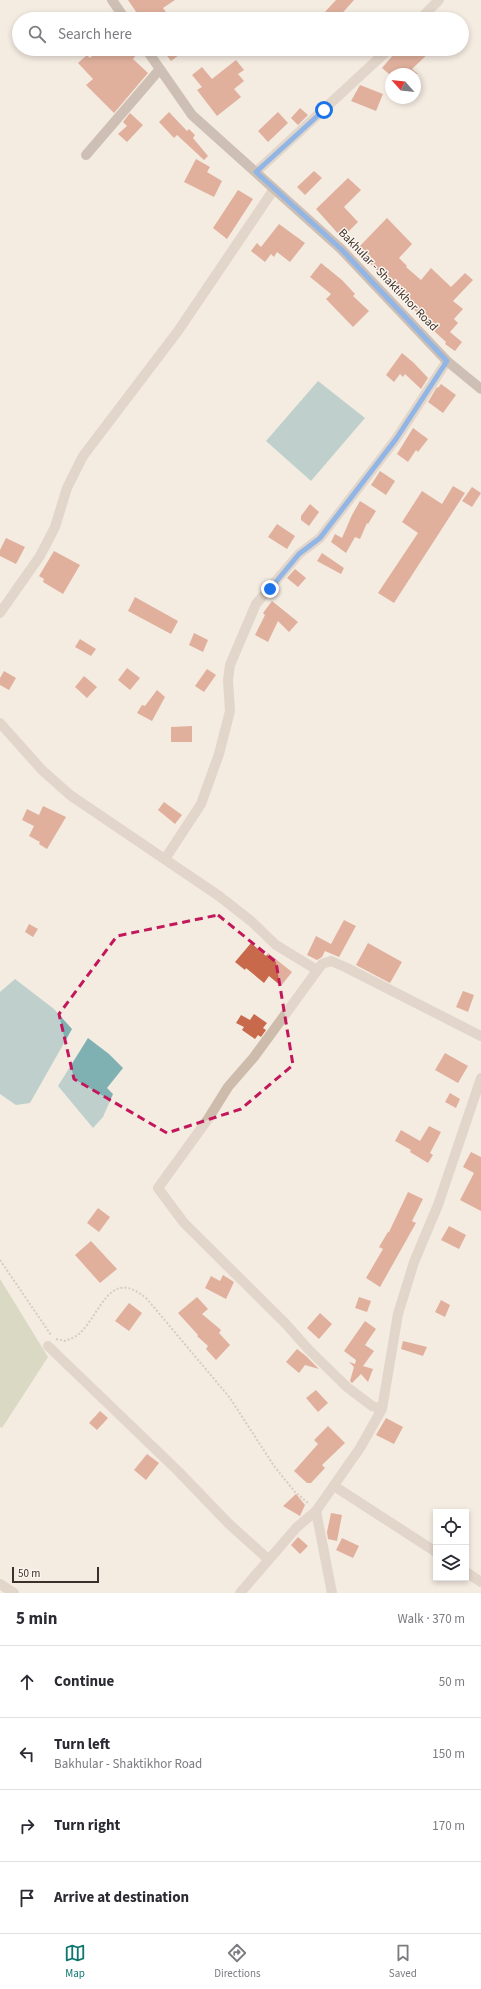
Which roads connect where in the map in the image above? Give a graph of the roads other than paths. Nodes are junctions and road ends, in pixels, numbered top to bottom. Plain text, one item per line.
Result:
1 (112, 0) edge
2 (439, 0) edge
3 (120, 12) edge
4 (427, 12) edge
5 (151, 56) edge
6 (380, 56) edge
7 (160, 69) junction
8 (86, 155) dead end
9 (256, 172) junction
10 (274, 189) junction
11 (447, 361) junction
12 (481, 389) edge
13 (0, 614) edge
14 (0, 723) edge
15 (165, 859) junction
16 (317, 970) junction
17 (481, 1036) edge
18 (481, 1078) edge
19 (48, 1346) dead end
20 (382, 1409) junction
21 (334, 1486) junction
22 (316, 1511) junction
23 (433, 1550) edge
24 (268, 1559) junction
25 (469, 1574) edge
26 (481, 1582) edge
27 (0, 1584) edge
28 (14, 1593) edge
29 (240, 1593) edge
30 (332, 1593) edge

1 - 3 street
2 - 4 street
5 - 7 street, Bakhular - Shaktikhor Road
6 - 9 street
7 - 8 street
7 - 9 street, Bakhular - Shaktikhor Road
9 - 10 street, Bakhular - Shaktikhor Road
10 - 11 street, Bakhular - Shaktikhor Road
10 - 13 street
11 - 12 street, Bakhular - Shaktikhor Road
11 - 15 street
14 - 15 street
15 - 16 street
16 - 17 street
16 - 20 street
18 - 20 street
19 - 24 street
20 - 21 street
21 - 22 street
21 - 23 street
22 - 24 street
22 - 30 street
24 - 29 street
25 - 26 street
27 - 28 street

